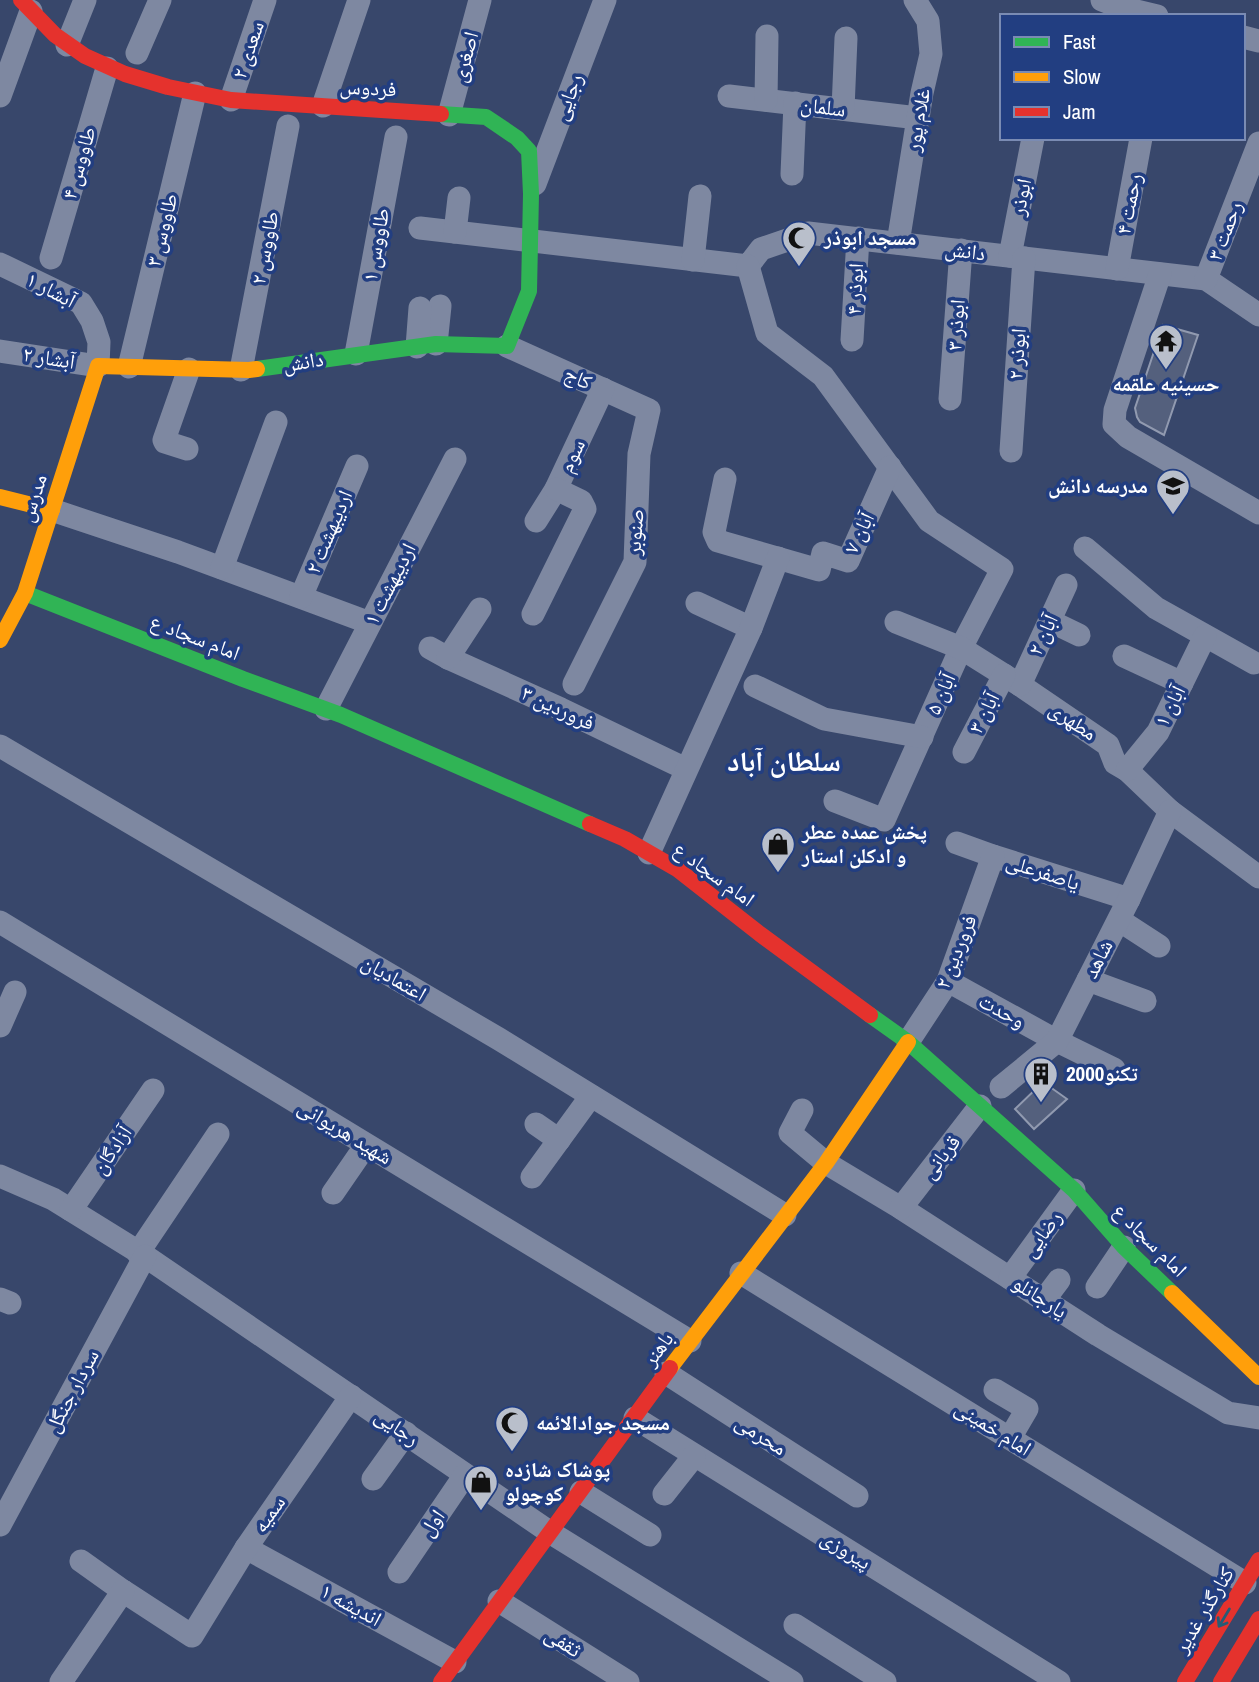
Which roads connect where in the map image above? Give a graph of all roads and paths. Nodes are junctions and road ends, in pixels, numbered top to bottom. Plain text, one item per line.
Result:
1 (85, 0) edge
2 (160, 0) edge
3 (265, 0) edge
4 (359, 0) edge
5 (480, 0) edge
6 (605, 0) edge
7 (915, 0) edge
8 (1102, 0) edge
9 (26, 6) edge
10 (1149, 14) edge
11 (767, 36) dead end
12 (846, 38) dead end
13 (67, 45) junction
14 (136, 53) dead end
15 (107, 68) junction
16 (195, 93) junction
17 (0, 96) edge
18 (729, 96) dead end
19 (231, 100) junction
20 (766, 100) junction
21 (795, 103) junction
22 (323, 106) junction
23 (843, 109) junction
24 (449, 115) junction
25 (918, 118) junction
26 (288, 126) dead end
27 (396, 137) dead end
28 (1033, 140) edge
29 (1141, 140) edge
30 (1259, 143) edge
31 (792, 174) dead end
32 (531, 194) junction
33 (700, 196) dead end
34 (459, 198) dead end
35 (420, 228) dead end
36 (455, 232) junction
37 (858, 238) junction
38 (530, 241) junction
39 (898, 243) junction
40 (961, 250) junction
41 (1017, 257) junction
42 (51, 258) dead end
43 (694, 260) junction
44 (0, 264) edge
45 (748, 266) junction
46 (1117, 269) junction
47 (1160, 274) junction
48 (1206, 279) junction
49 (430, 307) dead end
50 (1259, 315) edge
51 (852, 340) dead end
52 (426, 345) junction
53 (507, 346) junction
54 (0, 351) edge
55 (356, 354) junction
56 (98, 366) junction
57 (129, 367) junction
58 (190, 369) junction
59 (241, 370) junction
60 (603, 389) junction
61 (950, 399) dead end
62 (649, 410) joint
63 (276, 422) dead end
64 (187, 449) dead end
65 (1011, 451) dead end
66 (455, 459) dead end
67 (357, 466) dead end
68 (890, 467) junction
69 (725, 479) dead end
70 (556, 489) junction
71 (0, 498) edge
72 (52, 510) junction
73 (1259, 513) edge
74 (536, 521) dead end
75 (1085, 548) dead end
76 (778, 558) junction
77 (222, 568) junction
78 (1066, 585) dead end
79 (25, 593) junction
80 (300, 597) junction
81 (697, 603) dead end
82 (480, 609) dead end
83 (534, 614) dead end
84 (1050, 621) junction
85 (896, 622) dead end
86 (370, 623) junction
87 (751, 628) junction
88 (1079, 635) dead end
89 (1205, 636) junction
90 (0, 640) edge
91 (961, 648) junction
92 (1124, 656) dead end
93 (1254, 663) dead end
94 (1012, 680) junction
95 (1182, 683) junction
96 (575, 684) dead end
97 (755, 686) dead end
98 (326, 709) junction
99 (922, 737) junction
100 (0, 746) edge
101 (964, 752) dead end
102 (686, 769) junction
103 (1127, 770) junction
104 (835, 801) dead end
105 (1170, 811) junction
106 (957, 843) dead end
107 (649, 853) junction
108 (992, 856) junction
109 (1259, 877) edge
110 (1129, 900) junction
111 (1119, 920) junction
112 (0, 922) edge
113 (1159, 946) dead end
114 (1087, 980) junction
115 (948, 981) junction
116 (15, 992) dead end
117 (1145, 1001) dead end
118 (0, 1026) edge
119 (1056, 1041) junction
120 (908, 1042) junction
121 (1114, 1069) dead end
122 (1001, 1087) dead end
123 (153, 1090) dead end
124 (591, 1096) junction
125 (980, 1106) junction
126 (802, 1110) dead end
127 (536, 1124) dead end
128 (218, 1134) dead end
129 (559, 1140) junction
130 (364, 1148) dead end
131 (826, 1163) junction
132 (0, 1176) edge
133 (532, 1177) dead end
134 (1074, 1190) junction
135 (333, 1193) dead end
136 (901, 1208) junction
137 (71, 1210) junction
138 (785, 1215) junction
139 (1124, 1247) junction
140 (141, 1255) junction
141 (741, 1273) junction
142 (1010, 1278) junction
143 (1059, 1280) dead end
144 (1097, 1287) dead end
145 (1044, 1300) junction
146 (690, 1340) junction
147 (666, 1373) junction
148 (1259, 1377) edge
149 (351, 1396) junction
150 (635, 1418) junction
151 (1259, 1418) edge
152 (978, 1419) junction
153 (406, 1433) junction
154 (1010, 1438) junction
155 (694, 1455) junction
156 (466, 1475) junction
157 (373, 1479) dead end
158 (581, 1492) junction
159 (664, 1494) dead end
160 (857, 1496) dead end
161 (0, 1525) edge
162 (551, 1533) junction
163 (650, 1535) dead end
164 (246, 1548) junction
165 (1259, 1559) edge
166 (81, 1561) dead end
167 (398, 1572) dead end
168 (1245, 1583) junction
169 (123, 1591) junction
170 (499, 1601) junction
171 (1259, 1619) edge
172 (794, 1625) dead end
173 (449, 1676) edge
174 (61, 1682) edge
175 (628, 1682) edge
176 (792, 1682) edge
177 (885, 1682) edge
178 (1059, 1682) edge
179 (1185, 1682) edge
180 (1221, 1682) edge

1 - 13 street
2 - 14 street
3 - 19 street, سعدی ۲
4 - 22 street
5 - 24 street, اصغری
6 - 32 street, رجایی
7 - 25 street, غلام پور
8 - 10 street
9 - 13 main road, فردوس
9 - 17 street
11 - 20 street
12 - 23 street
13 - 15 main road, فردوس
15 - 16 main road, فردوس
15 - 42 street, طاووس ۴
16 - 19 main road, فردوس
16 - 57 street, طاووس ۳
18 - 20 street, سلمان
19 - 22 main road, فردوس
20 - 21 street, سلمان
21 - 23 street, سلمان
21 - 31 street
22 - 24 main road, فردوس
23 - 25 street, سلمان
24 - 32 main road, فردوس
25 - 39 street, غلام پور
26 - 59 street, طاووس ۲
27 - 55 street, طاووس ۱
28 - 41 street, ابوذر
29 - 46 street, رحمت ۴
30 - 48 street, رحمت ۳
32 - 38 main road, فردوس
33 - 43 street
34 - 36 street
35 - 36 street
36 - 38 street
37 - 39 street, دانش
37 - 45 street, دانش
37 - 51 street, ابوذر ۴
38 - 43 street
38 - 53 main road, فردوس
39 - 40 street, دانش
40 - 41 street, دانش
40 - 61 street, ابوذر ۳
41 - 46 street, دانش
41 - 65 street, ابوذر ۲
43 - 45 street
44 - 56 street, آبشار ۱
45 - 68 street
46 - 47 street, دانش
47 - 48 street, دانش
47 - 73 street
48 - 50 street
49 - 52 street
52 - 53 main road, دانش
52 - 55 main road, دانش
53 - 60 street, کاج
54 - 56 street, آبشار ۲
55 - 59 main road, دانش
56 - 57 main road, دانش
56 - 72 main road, مدرس
57 - 58 main road, دانش
58 - 59 main road, دانش
58 - 64 street
60 - 62 street, کاج
60 - 70 street, سوم
62 - 96 street, صنوبر
63 - 77 street
66 - 86 street, اردیبهشت ۱
67 - 80 street, اردیبهشت ۲
68 - 76 street, آبان ۷
68 - 91 street, آبان ۵
69 - 76 street
70 - 74 street, سوم
70 - 83 street
71 - 72 main road
72 - 77 street
72 - 79 main road, مدرس
75 - 89 street
76 - 87 street
77 - 80 street
78 - 84 street, آبان ۲
79 - 90 main road, مدرس
79 - 98 main road, امام سجاد ع
80 - 86 street
81 - 87 street
82 - 102 street, فروردین ۳
84 - 88 street
84 - 94 street, آبان ۲
85 - 91 street, مطهری
86 - 98 street, اردیبهشت ۱
87 - 102 street
89 - 93 street
89 - 95 street, آبان ۱
91 - 94 street, مطهری
91 - 99 street, آبان ۵
92 - 95 street
94 - 101 street, آبان ۳
94 - 103 street, مطهری
95 - 103 street, آبان ۱
97 - 99 street
98 - 107 main road, امام سجاد ع
99 - 104 street, آبان ۵
100 - 124 street, اعتمادیان
102 - 107 street
103 - 105 street, مطهری
105 - 109 street, مطهری
105 - 110 street, شاهد
106 - 108 street, یاصفرعلی
107 - 120 main road, امام سجاد ع
108 - 110 street, یاصفرعلی
108 - 115 street, فروردین ۲
110 - 111 street, شاهد
111 - 113 street
111 - 114 street, شاهد
112 - 146 street, شهید هریوانی
114 - 117 street
114 - 119 street, شاهد
115 - 119 street, وحدت
115 - 120 street, فروردین ۲
116 - 118 street
119 - 121 street
119 - 122 street, شاهد
120 - 125 main road, امام سجاد ع
120 - 131 main road, باهنر
123 - 137 street, آزادگان
124 - 129 street
124 - 138 street, اعتمادیان
125 - 134 main road, امام سجاد ع
125 - 136 street, قربانی
126 - 131 street, یارجانلو
127 - 129 street
128 - 140 street, سردار جنگل
129 - 133 street
130 - 135 street, شهید هریوانی
131 - 136 street, یارجانلو
131 - 138 main road, باهنر
132 - 137 street, رجایی
134 - 139 main road, امام سجاد ع
134 - 142 street, رضایی
136 - 142 street, یارجانلو
137 - 140 street, رجایی
138 - 141 main road, باهنر
139 - 144 street
139 - 148 main road, امام سجاد ع
140 - 149 street, رجایی
140 - 161 street, سردار جنگل
141 - 146 main road, باهنر
141 - 152 street, امام خمینی
142 - 145 street, یارجانلو
143 - 145 street
145 - 151 street, یارجانلو
146 - 147 main road, باهنر
147 - 150 main road, باهنر
147 - 160 street, محرمی
149 - 153 street, رجایی
149 - 164 street, سمیه
150 - 155 street, پیروزی
150 - 158 main road, باهنر
152 - 154 street, امام خمینی
152 - 154 street
153 - 156 street, رجایی
153 - 157 street
154 - 168 street, امام خمینی
155 - 159 street
155 - 178 street, پیروزی
156 - 162 street, رجایی
156 - 167 street, اول
158 - 162 main road, باهنر
158 - 163 street
162 - 170 main road, باهنر
162 - 176 street, رجایی
164 - 169 street, سمیه
164 - 173 street, اندیشه ۱
165 - 168 main road, کنارگذر غدیر
166 - 169 street
168 -> 179 main road, کنارگذر غدیر
169 - 174 street
170 - 173 main road, باهنر
170 - 175 street, ثقفی
171 - 180 main road
172 - 177 street

